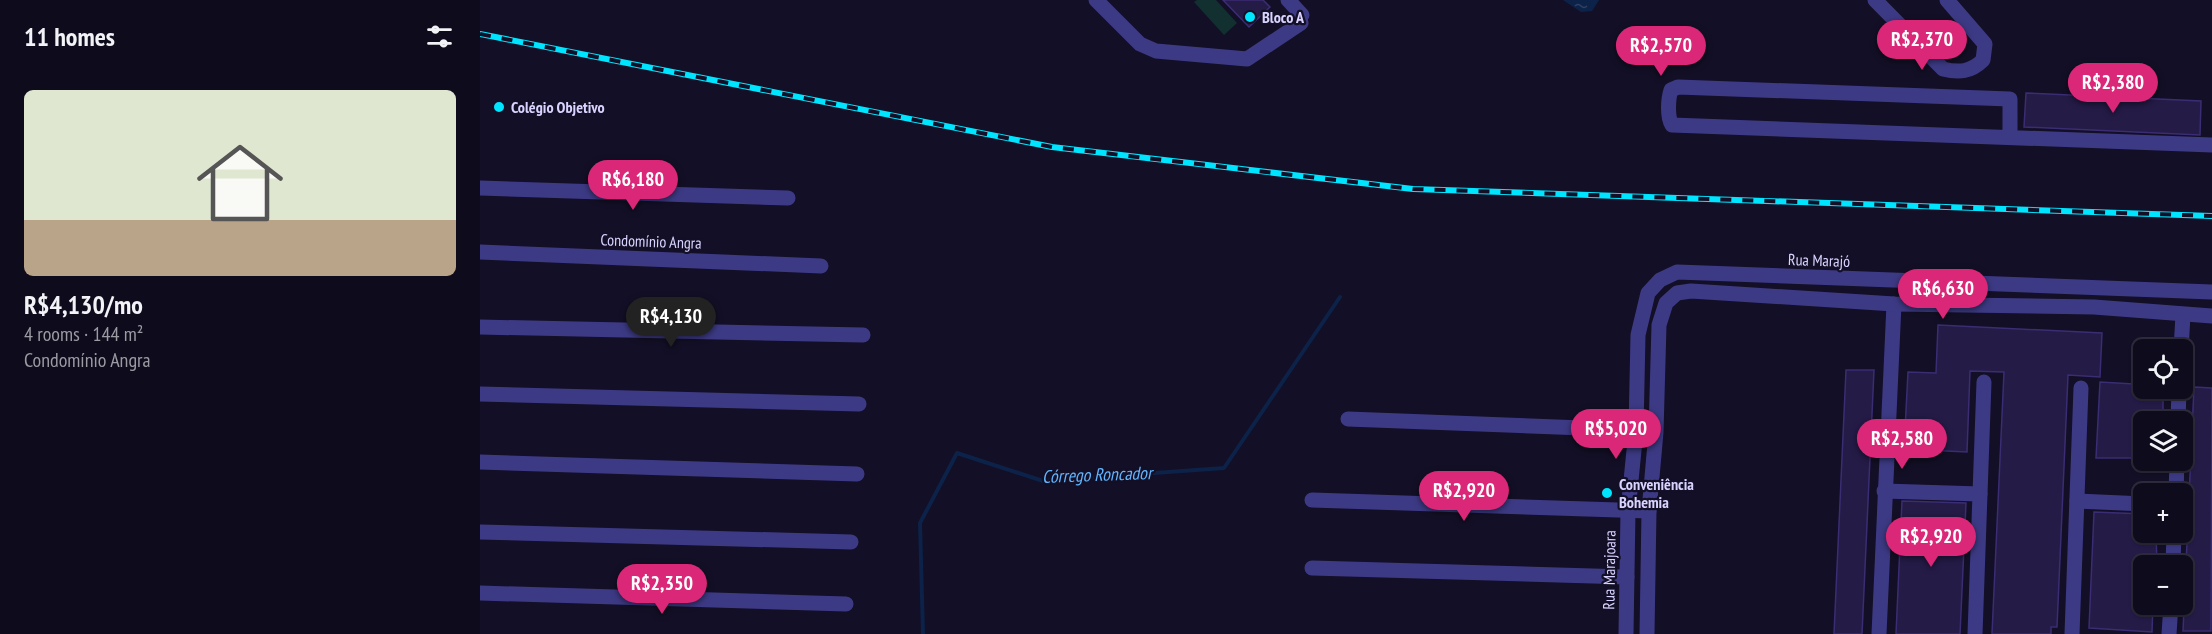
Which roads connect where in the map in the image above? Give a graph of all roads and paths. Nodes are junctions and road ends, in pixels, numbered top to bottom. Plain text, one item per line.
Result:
1 (1096, 0) edge
2 (1288, 0) edge
3 (1875, 0) edge
4 (1947, 0) edge
5 (2010, 136) junction
6 (2212, 145) edge
7 (480, 189) edge
8 (788, 198) dead end
9 (480, 252) edge
10 (821, 266) dead end
11 (1959, 282) junction
12 (2212, 292) edge
13 (1648, 293) junction
14 (1666, 303) junction
15 (1894, 304) junction
16 (1958, 304) junction
17 (2183, 315) junction
18 (2212, 316) edge
19 (480, 327) edge
20 (863, 335) dead end
21 (2182, 339) edge
22 (1984, 382) dead end
23 (2081, 388) dead end
24 (480, 394) edge
25 (859, 404) dead end
26 (1348, 418) dead end
27 (1636, 430) junction
28 (480, 462) edge
29 (857, 474) dead end
30 (1884, 491) junction
31 (1980, 494) junction
32 (1312, 500) dead end
33 (2077, 501) junction
34 (2133, 504) edge
35 (1628, 511) junction
36 (1649, 511) junction
37 (480, 532) edge
38 (851, 542) dead end
39 (1312, 568) dead end
40 (1627, 577) junction
41 (480, 593) edge
42 (846, 604) dead end
43 (2170, 615) edge
44 (1626, 634) edge
45 (1647, 634) edge
46 (1879, 634) edge
47 (1975, 634) edge
48 (2072, 634) edge
49 (2169, 634) edge

1 - 2 street
3 - 4 street
5 - 5 street
5 - 6 street
7 - 8 street
9 - 10 street, Condomínio Angra
11 - 12 street, Rua Marajó
11 - 13 street, Rua Marajó
11 - 16 street
13 - 14 street
13 - 27 street, Rua Marajoara
14 - 15 street
14 - 36 street
15 - 16 street
15 - 30 street
16 - 17 street
17 - 18 street
17 - 21 street
19 - 20 street
22 - 31 street
23 - 33 street
24 - 25 street
26 - 27 street
27 - 35 street, Rua Marajoara
28 - 29 street
30 - 31 street
30 - 46 street
31 - 47 street
32 - 35 street
33 - 34 street
33 - 48 street
35 - 36 street
35 - 40 street, Rua Marajoara
36 - 45 street
37 - 38 street
39 - 40 street
40 - 44 street, Rua Marajoara
41 - 42 street
43 - 49 street

